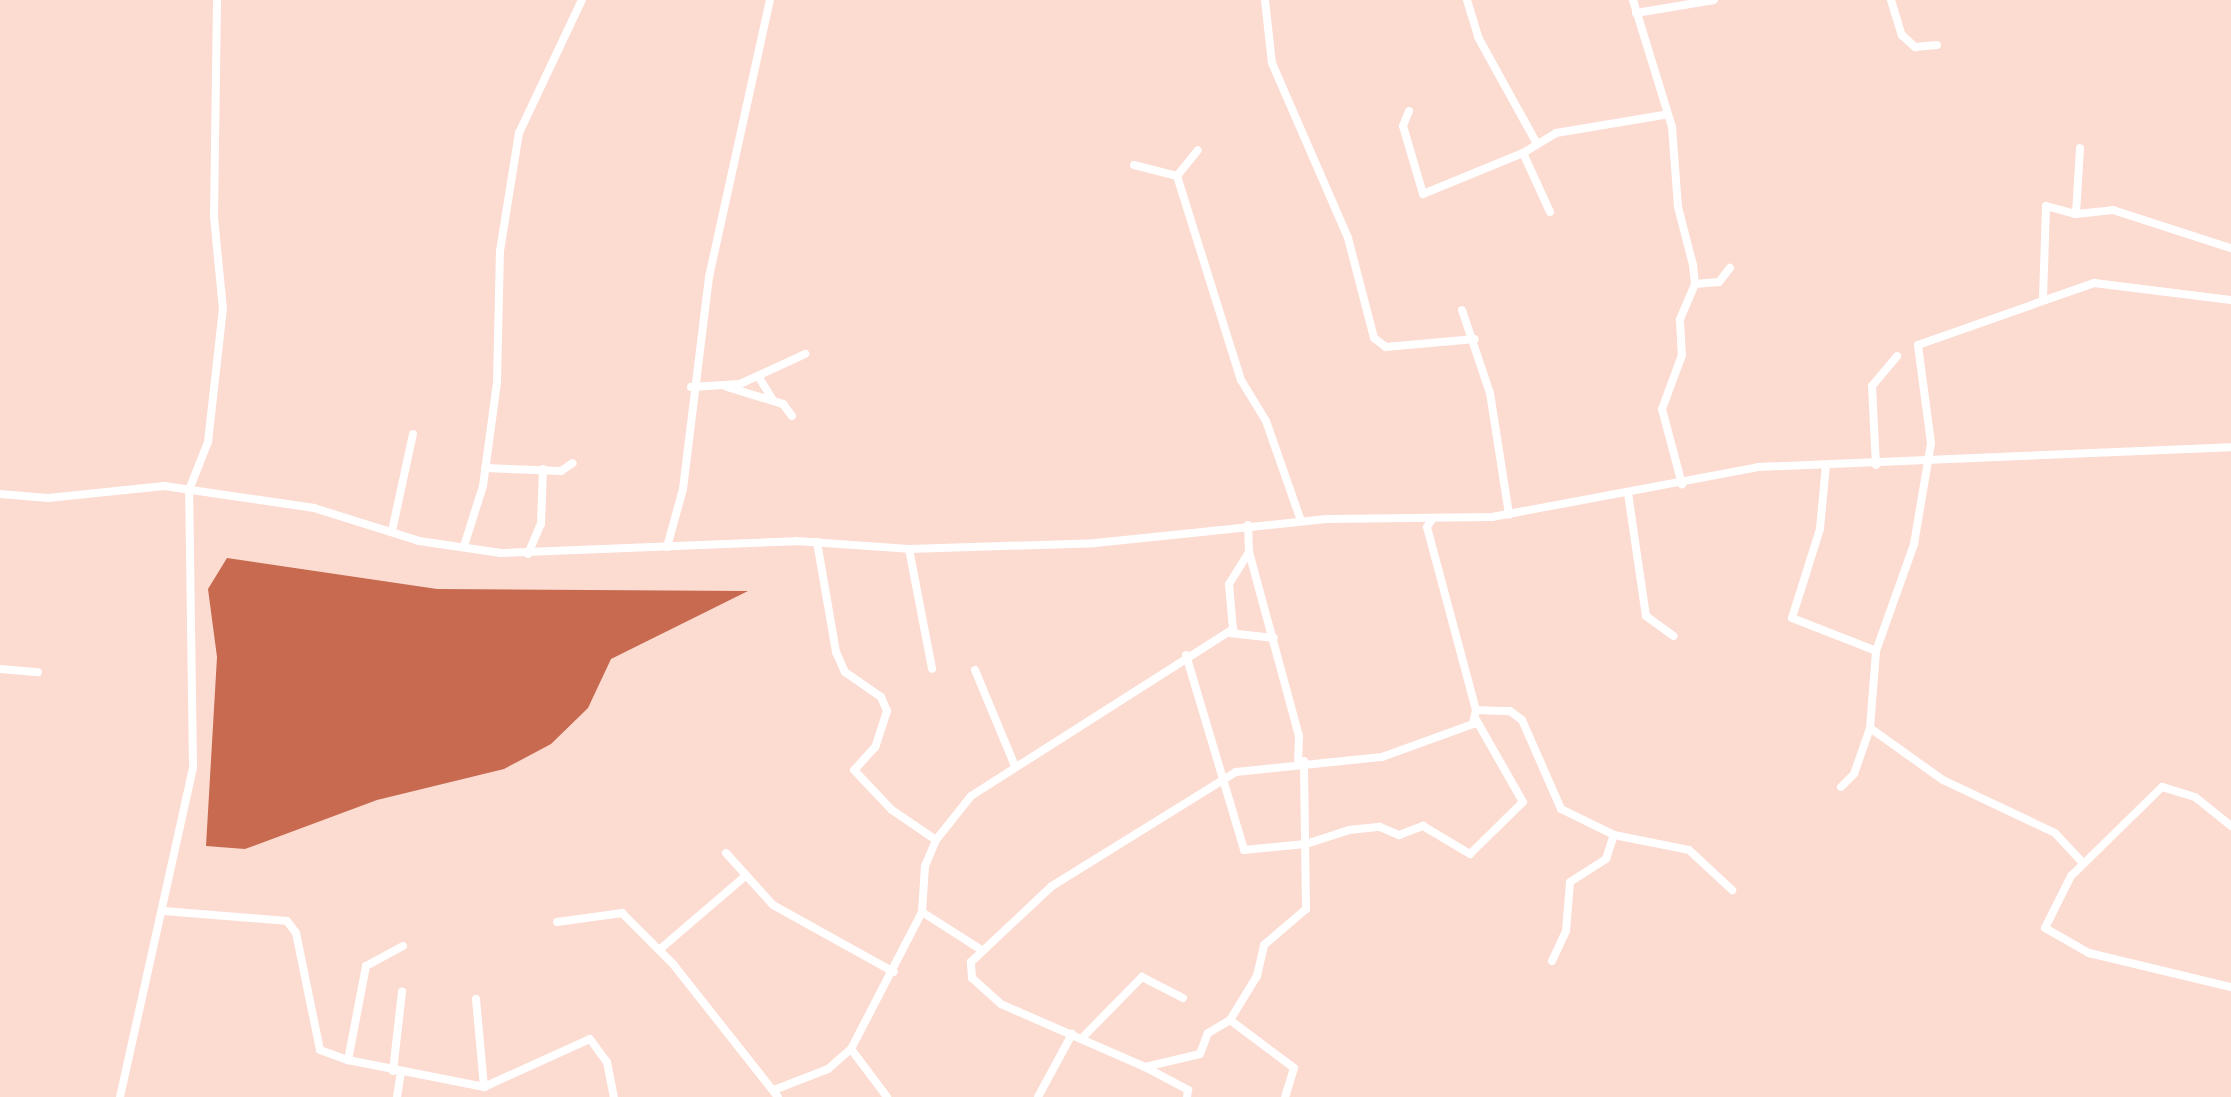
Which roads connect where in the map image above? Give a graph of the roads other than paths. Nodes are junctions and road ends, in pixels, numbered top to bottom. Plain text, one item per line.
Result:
1 (217, 0) edge
2 (582, 0) edge
3 (770, 0) edge
4 (1265, 0) edge
5 (1467, 0) edge
6 (1633, 0) edge
7 (1714, 0) edge
8 (1891, 0) edge
9 (1636, 13) junction
10 (1937, 45) dead end
11 (1409, 111) dead end
12 (1664, 115) junction
13 (1537, 144) junction
14 (2080, 148) dead end
15 (1198, 150) dead end
16 (1523, 153) junction
17 (1134, 165) dead end
18 (1177, 176) junction
19 (1550, 212) dead end
20 (2076, 214) junction
21 (2231, 248) edge
22 (1730, 268) dead end
23 (1695, 284) junction
24 (2043, 298) junction
25 (2231, 300) edge
26 (1462, 310) dead end
27 (1475, 339) junction
28 (805, 354) dead end
29 (1897, 356) dead end
30 (758, 376) junction
31 (691, 387) junction
32 (726, 387) junction
33 (773, 400) junction
34 (792, 416) dead end
35 (413, 434) dead end
36 (2231, 447) edge
37 (573, 463) dead end
38 (1926, 464) junction
39 (1826, 465) junction
40 (1876, 465) junction
41 (485, 468) junction
42 (543, 469) junction
43 (1682, 484) junction
44 (189, 490) junction
45 (1628, 493) junction
46 (0, 495) edge
47 (1509, 515) junction
48 (1433, 518) junction
49 (1301, 521) junction
50 (1248, 525) junction
51 (392, 531) junction
52 (817, 542) junction
53 (464, 546) junction
54 (667, 547) junction
55 (909, 549) junction
56 (1249, 552) junction
57 (528, 554) junction
58 (1229, 633) junction
59 (1674, 636) dead end
60 (1274, 638) junction
61 (1876, 651) junction
62 (1186, 655) junction
63 (0, 669) edge
64 (932, 669) dead end
65 (975, 670) dead end
66 (38, 672) dead end
67 (1476, 714) junction
68 (1870, 728) junction
69 (1301, 761) junction
70 (1015, 766) junction
71 (1222, 783) junction
72 (1841, 787) dead end
73 (2231, 826) edge
74 (1614, 835) junction
75 (936, 840) junction
76 (1306, 844) junction
77 (726, 853) dead end
78 (2083, 863) junction
79 (743, 878) junction
80 (1732, 890) dead end
81 (164, 911) junction
82 (922, 912) junction
83 (557, 922) dead end
84 (403, 946) dead end
85 (980, 949) junction
86 (659, 950) junction
87 (1552, 961) dead end
88 (894, 972) junction
89 (2231, 987) edge
90 (402, 992) dead end
91 (1183, 998) dead end
92 (476, 999) dead end
93 (1230, 1020) junction
94 (1072, 1034) junction
95 (1084, 1036) junction
96 (851, 1049) junction
97 (348, 1060) junction
98 (1145, 1067) junction
99 (397, 1072) junction
100 (484, 1087) junction
101 (776, 1093) edge
102 (120, 1097) edge
103 (397, 1097) edge
104 (614, 1097) edge
105 (887, 1097) edge
106 (1038, 1097) edge
107 (1187, 1097) edge
108 (1285, 1097) edge

1 - 44 street
2 - 41 street
3 - 31 street
4 - 27 street
5 - 13 street
6 - 9 street
7 - 9 street
8 - 10 street
9 - 12 street
11 - 16 street
12 - 13 street
12 - 23 street
13 - 16 street
14 - 20 street
15 - 18 street
16 - 19 street
17 - 18 street
18 - 49 street
20 - 21 street
20 - 24 street
22 - 23 street
23 - 43 street
24 - 25 street
24 - 38 street
26 - 27 street
27 - 47 street
28 - 30 street
29 - 40 street
30 - 32 street
30 - 33 street
31 - 32 street
31 - 54 street
32 - 33 street
33 - 34 street
35 - 51 street
36 - 38 street
37 - 42 street
38 - 40 street
38 - 61 street
39 - 40 street
39 - 43 street
39 - 61 street
41 - 42 street
41 - 53 street
42 - 57 street
43 - 45 street
44 - 46 street
44 - 51 street
44 - 81 street
45 - 47 street
45 - 59 street
47 - 48 street
48 - 49 street
48 - 67 street
49 - 50 street
50 - 55 street
50 - 56 street
51 - 53 street
52 - 54 street
52 - 55 street
52 - 75 street
53 - 57 street
54 - 57 street
55 - 64 street
56 - 58 street
56 - 60 street
58 - 60 street
58 - 62 street
60 - 69 street
61 - 68 street
62 - 70 street
62 - 71 street
63 - 66 street
65 - 70 street
67 - 69 street
67 - 74 street
67 - 76 street
68 - 72 street
68 - 78 street
69 - 71 street
69 - 76 street
70 - 75 street
71 - 76 street
71 - 85 street
73 - 78 street
74 - 80 street
74 - 87 street
75 - 82 street
76 - 93 street
77 - 79 street
78 - 89 street
79 - 86 street
79 - 88 street
81 - 97 street
81 - 102 street
82 - 85 street
82 - 88 street
83 - 86 street
84 - 97 street
85 - 94 street
86 - 101 street
88 - 96 street
90 - 99 street
91 - 95 street
92 - 100 street
93 - 98 street
93 - 108 street
94 - 95 street
94 - 106 street
95 - 98 street
96 - 101 street
96 - 105 street
97 - 99 street
98 - 107 street
99 - 100 street
99 - 103 street
100 - 104 street

